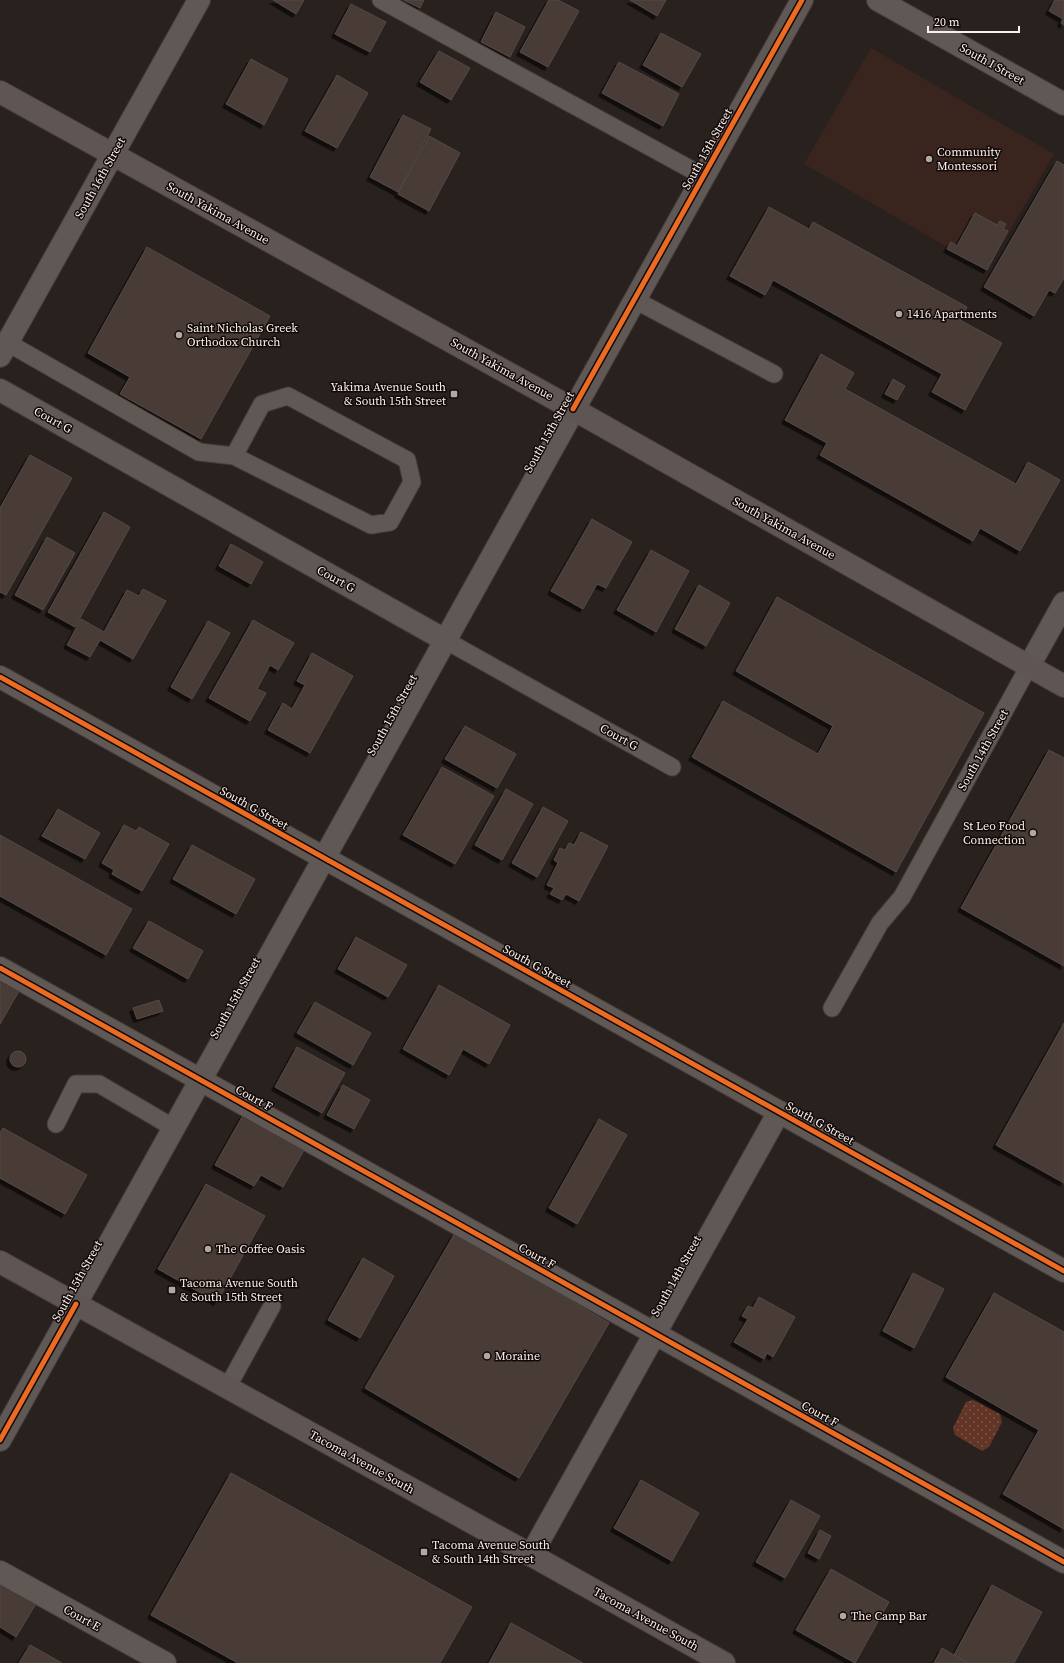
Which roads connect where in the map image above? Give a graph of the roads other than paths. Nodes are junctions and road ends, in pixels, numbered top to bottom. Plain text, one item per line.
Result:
1 (199, 0) edge
2 (381, 0) edge
3 (802, 0) edge
4 (878, 0) edge
5 (0, 92) edge
6 (1064, 104) edge
7 (113, 155) junction
8 (703, 176) junction
9 (635, 300) junction
10 (4, 350) edge
11 (774, 374) dead end
12 (0, 390) edge
13 (574, 409) junction
14 (234, 456) junction
15 (1064, 603) edge
16 (445, 640) junction
17 (1029, 666) junction
18 (0, 677) edge
19 (1064, 686) edge
20 (672, 767) dead end
21 (324, 858) junction
22 (0, 968) edge
23 (832, 1008) dead end
24 (201, 1080) junction
25 (779, 1112) junction
26 (56, 1124) dead end
27 (174, 1128) junction
28 (0, 1262) edge
29 (1064, 1271) edge
30 (76, 1304) junction
31 (272, 1306) dead end
32 (655, 1334) junction
33 (227, 1388) junction
34 (0, 1440) edge
35 (531, 1555) junction
36 (1064, 1562) edge
37 (0, 1572) edge
38 (165, 1663) edge
39 (724, 1663) edge

1 - 7 street, South 16th Street
2 - 8 lane
3 - 8 street, South 15th Street
4 - 6 street, South I Street
5 - 7 main road, South Yakima Avenue
7 - 10 street, South 16th Street
7 - 13 main road, South Yakima Avenue
8 - 9 street, South 15th Street
9 - 11 lane
9 - 13 street, South 15th Street
10 - 14 lane
12 - 16 street, Court G
13 - 16 street, South 15th Street
13 - 17 main road, South Yakima Avenue
14 - 14 lane
15 - 17 street, South 14th Street
16 - 20 lane, Court G
16 - 21 street, South 15th Street
17 - 19 main road, South Yakima Avenue
17 - 23 lane, South 14th Street
18 - 21 street, South G Street
21 - 24 street, South 15th Street
21 - 25 street, South G Street
22 - 24 street, Court F
24 - 27 street, South 15th Street
24 - 32 street, Court F
25 - 29 street, South G Street
25 - 32 street, South 14th Street
26 - 27 lane
27 - 30 street, South 15th Street
28 - 30 main road, Tacoma Avenue South
30 - 33 main road, Tacoma Avenue South
30 - 34 street, South 15th Street
31 - 33 lane
32 - 35 street, South 14th Street
32 - 36 street, Court F
33 - 35 main road, Tacoma Avenue South
35 - 39 main road, Tacoma Avenue South
37 - 38 street, Court E

